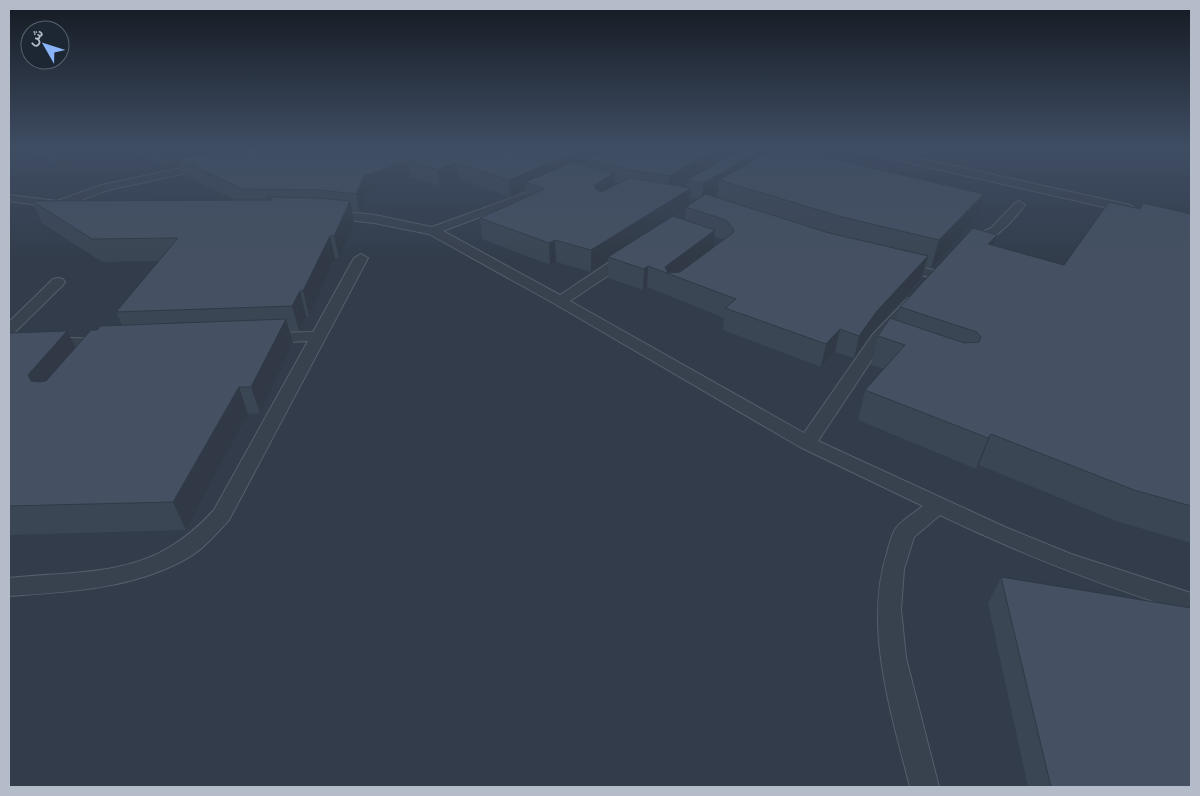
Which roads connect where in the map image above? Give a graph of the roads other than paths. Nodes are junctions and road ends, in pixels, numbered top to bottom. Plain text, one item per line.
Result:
1 (118, 184) edge
2 (556, 184) edge
3 (1019, 184) edge
4 (12, 201) edge
5 (59, 204) junction
6 (1019, 205) dead end
7 (94, 207) edge
8 (1143, 212) edge
9 (314, 213) edge
10 (433, 232) junction
11 (639, 249) edge
12 (958, 249) edge
13 (362, 258) dead end
14 (948, 262) edge
15 (888, 263) edge
16 (937, 275) junction
17 (58, 282) dead end
18 (560, 301) junction
19 (9, 330) edge
20 (320, 336) junction
21 (880, 337) junction
22 (250, 339) edge
23 (9, 342) edge
24 (121, 343) edge
25 (101, 344) junction
26 (898, 344) edge
27 (89, 358) edge
28 (807, 443) junction
29 (938, 506) junction
30 (9, 587) edge
31 (1191, 603) edge
32 (924, 787) edge

1 - 5 lane
2 - 10 lane
3 - 8 lane
4 - 5 lane
5 - 7 lane
6 - 12 lane
9 - 10 lane
10 - 18 lane
11 - 18 lane
13 - 20 lane
14 - 16 lane
15 - 16 lane
16 - 21 lane
17 - 19 lane
18 - 28 lane
20 - 22 lane
20 - 30 lane
21 - 26 lane
21 - 28 lane
23 - 25 lane
24 - 25 lane
25 - 27 lane
28 - 29 lane
29 - 31 lane
29 - 32 lane

